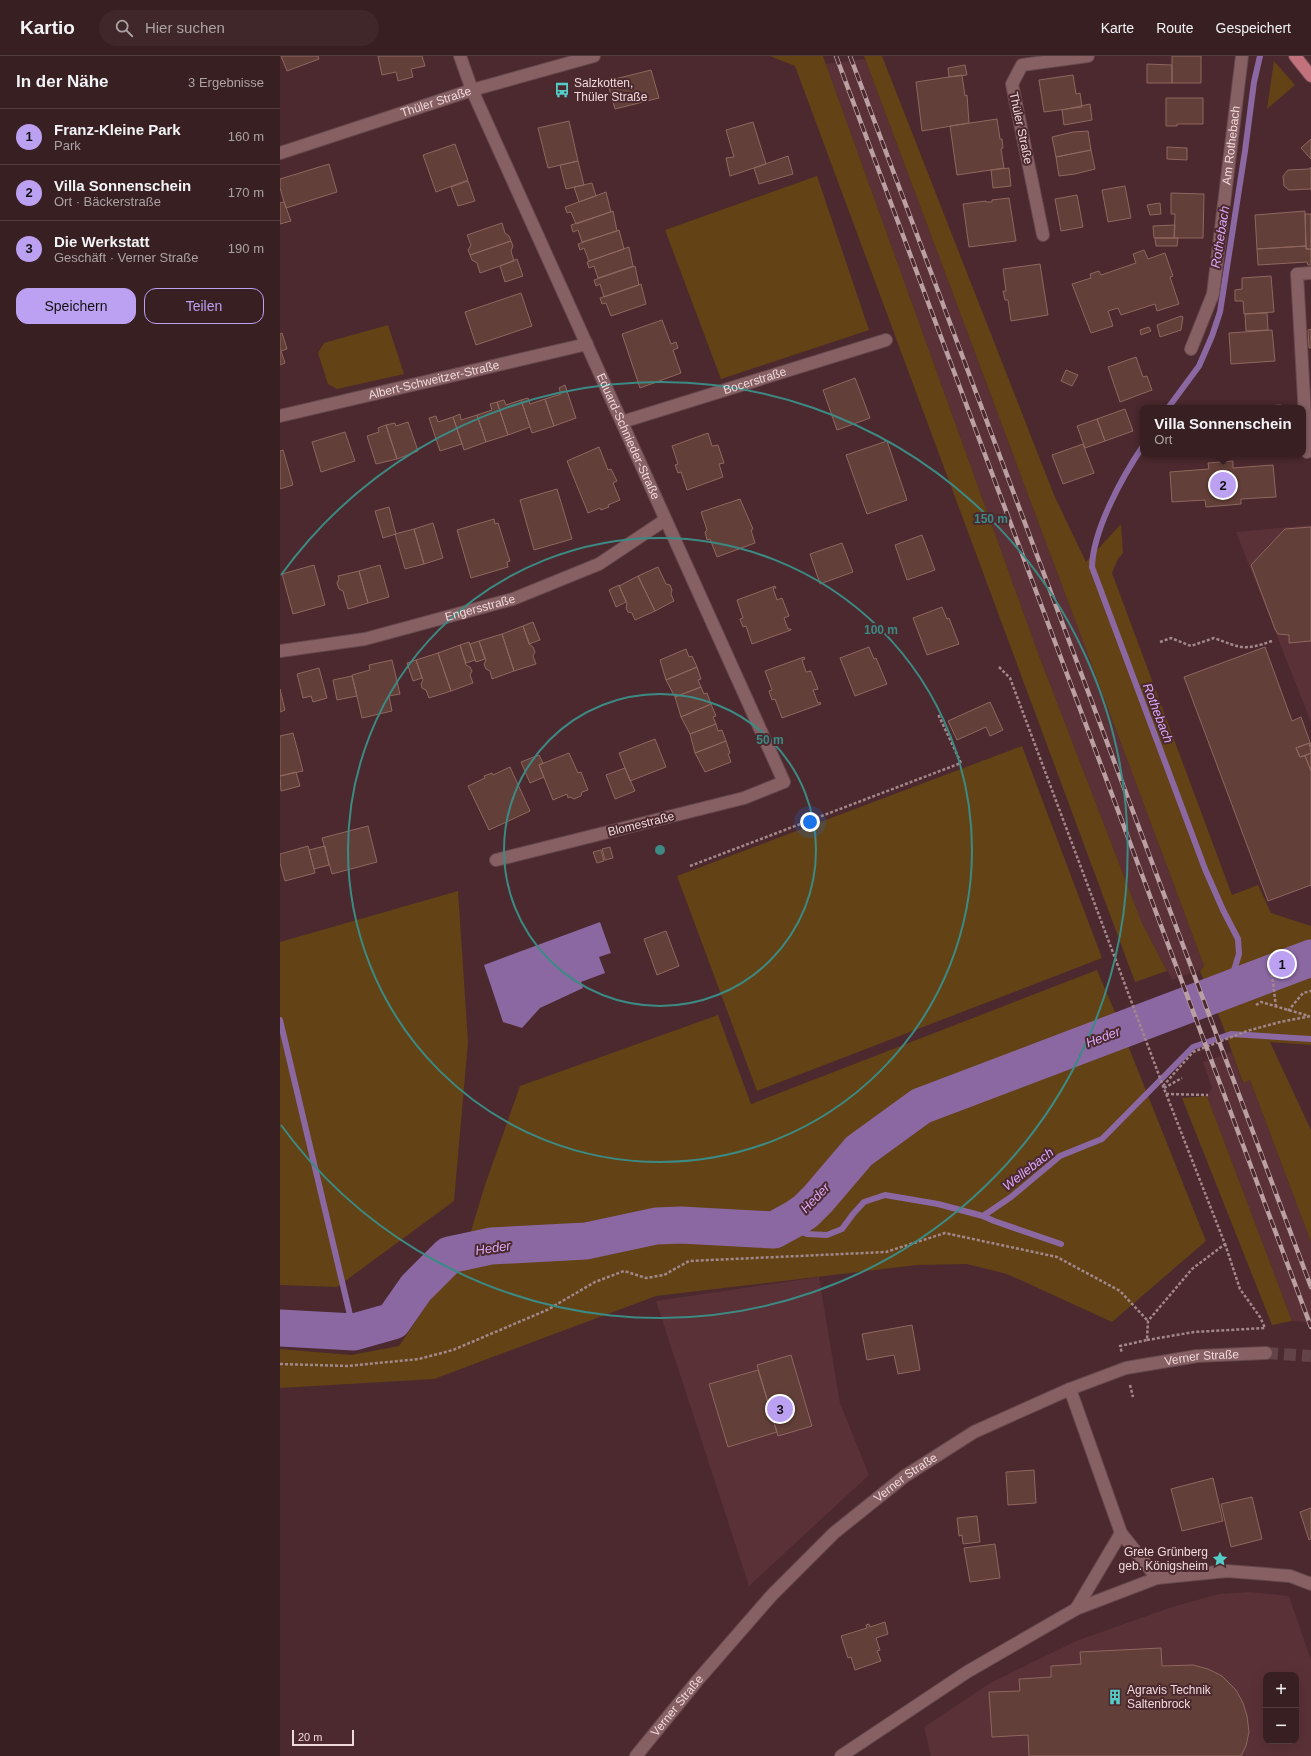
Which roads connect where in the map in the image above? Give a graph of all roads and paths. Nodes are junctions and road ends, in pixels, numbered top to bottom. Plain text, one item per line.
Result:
1 (460, 56) edge
2 (594, 56) edge
3 (1088, 56) edge
4 (1242, 56) edge
5 (1295, 56) edge
6 (1311, 76) edge
7 (472, 90) junction
8 (280, 153) edge
9 (1043, 235) dead end
10 (1311, 273) edge
11 (886, 340) dead end
12 (587, 344) junction
13 (1190, 349) dead end
14 (1304, 405) edge
15 (280, 416) edge
16 (622, 422) junction
17 (1306, 434) edge
18 (1307, 452) dead end
19 (665, 520) junction
20 (1272, 641) dead end
21 (1160, 642) dead end
22 (280, 651) edge
23 (999, 667) dead end
24 (938, 714) dead end
25 (784, 782) joint
26 (496, 860) dead end
27 (690, 866) dead end
28 (1272, 974) dead end
29 (1311, 991) edge
30 (1256, 1004) dead end
31 (1276, 1007) junction
32 (1287, 1011) junction
33 (1310, 1016) edge
34 (1182, 1078) dead end
35 (1163, 1087) junction
36 (1166, 1094) junction
37 (1208, 1095) dead end
38 (1225, 1244) junction
39 (1148, 1322) junction
40 (1146, 1340) junction
41 (1266, 1353) tunnel mouth
42 (280, 1364) edge
43 (1126, 1368) junction
44 (1070, 1389) junction
45 (1133, 1397) dead end
46 (1121, 1533) junction
47 (1157, 1578) junction
48 (1311, 1584) edge
49 (1076, 1609) junction
50 (636, 1756) edge
51 (841, 1756) edge

1 - 7 street, Eduard-Schnieder-Straße
2 - 7 street, Thüler Straße
3 - 9 street, Thüler Straße
4 - 13 street, Am Rothebach
5 - 6 main road
7 - 8 street, Thüler Straße
7 - 12 street, Eduard-Schnieder-Straße
10 - 14 street
11 - 16 street, Bocerstraße
12 - 15 street, Albert-Schweitzer-Straße
12 - 16 street, Eduard-Schnieder-Straße
16 - 19 street, Eduard-Schnieder-Straße
17 - 18 street
19 - 22 street, Engersstraße
19 - 25 street, Eduard-Schnieder-Straße
20 - 21 path
23 - 35 path
24 - 27 path
25 - 26 street, Blomestraße
28 - 31 path
29 - 32 path
30 - 31 path
31 - 32 path
32 - 33 path
33 - 35 path
34 - 35 path
35 - 36 path
36 - 37 path
36 - 38 path
38 - 39 path
38 - 40 path
39 - 40 path
39 - 42 path
40 - 43 path
41 - 43 street, Verner Straße
43 - 44 street, Verner Straße
43 - 45 path
44 - 46 street
44 - 50 street, Verner Straße
46 - 47 street
46 - 49 street
47 - 48 street
47 - 49 street
49 - 51 street

